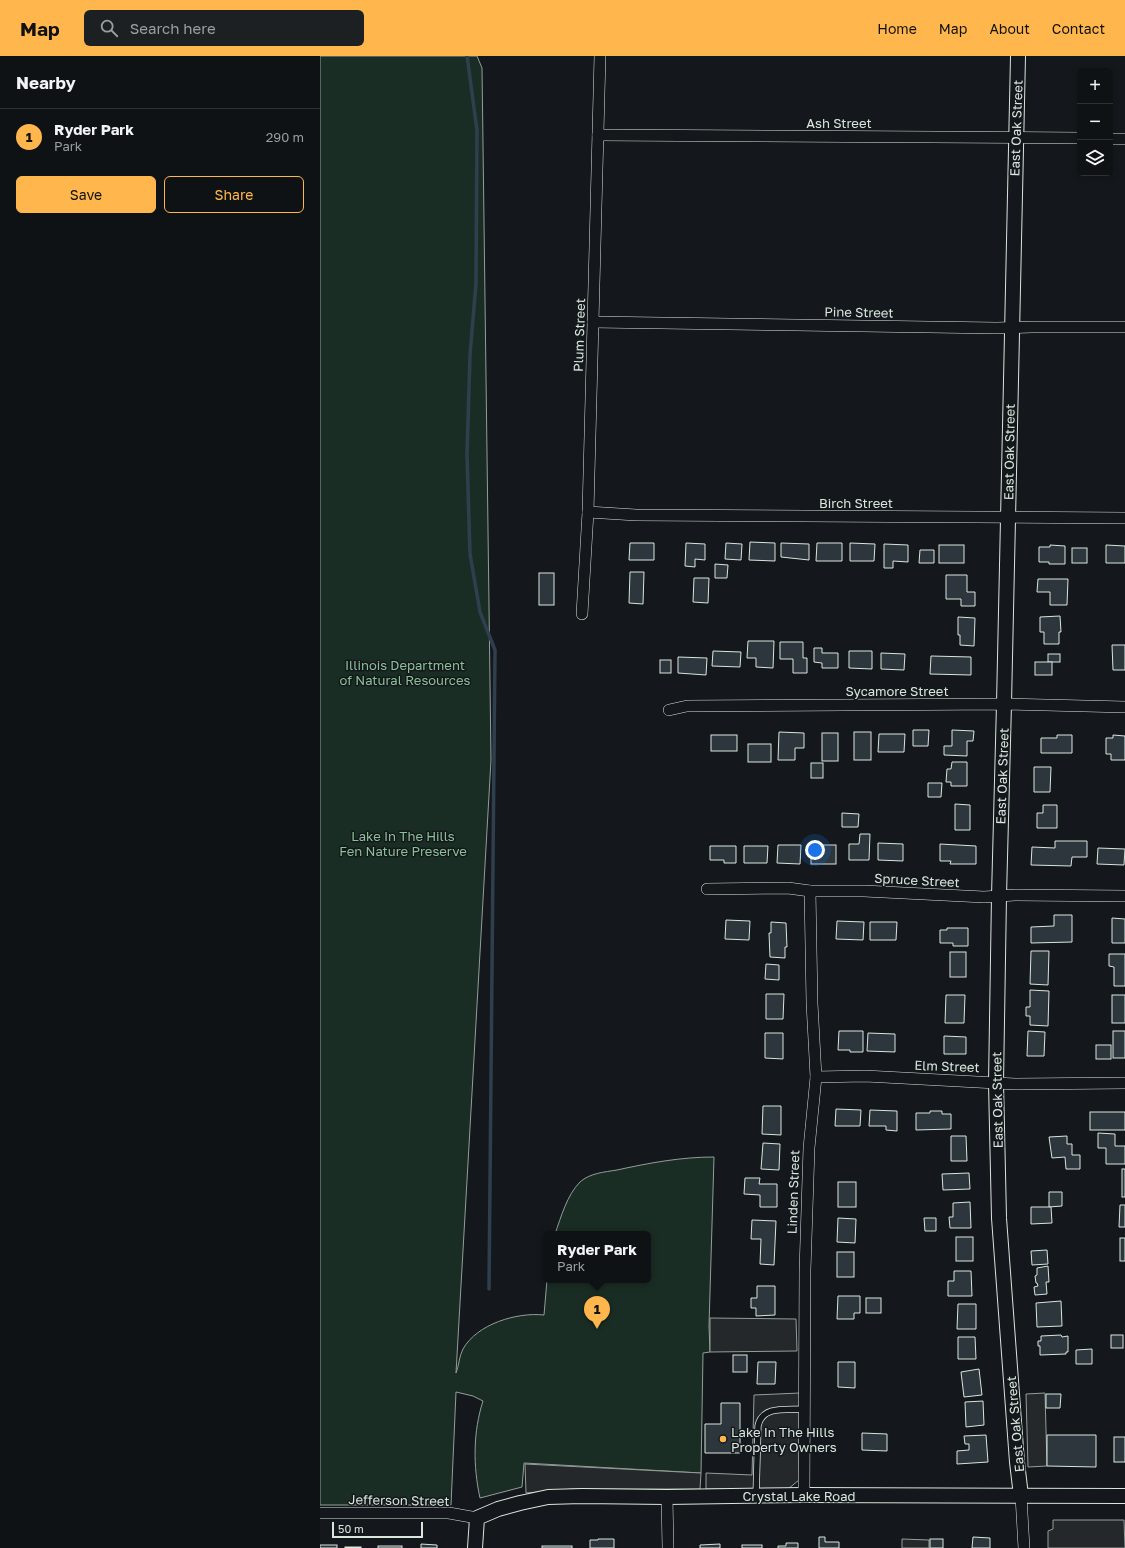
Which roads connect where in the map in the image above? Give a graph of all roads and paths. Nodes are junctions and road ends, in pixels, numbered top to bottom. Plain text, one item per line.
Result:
1 (600, 56) edge
2 (1018, 56) edge
3 (598, 135) junction
4 (1015, 138) junction
5 (1077, 138) edge
6 (1113, 139) edge
7 (1125, 139) edge
8 (593, 322) junction
9 (1125, 327) edge
10 (1011, 328) junction
11 (588, 512) junction
12 (1008, 517) junction
13 (1125, 518) edge
14 (582, 614) dead end
15 (1004, 704) junction
16 (1125, 707) edge
17 (669, 710) dead end
18 (707, 888) dead end
19 (810, 891) junction
20 (998, 896) junction
21 (1125, 896) edge
22 (816, 1077) junction
23 (996, 1083) junction
24 (1125, 1083) edge
25 (805, 1409) junction
26 (804, 1495) junction
27 (756, 1496) junction
28 (1021, 1496) junction
29 (1125, 1496) edge
30 (667, 1497) junction
31 (320, 1513) edge
32 (477, 1518) junction
33 (475, 1548) edge
34 (668, 1548) edge
35 (1024, 1548) edge

1 - 3 street, Plum Street
2 - 4 street, East Oak Street
3 - 4 street, Ash Street
3 - 8 street, Plum Street
4 - 5 street, Ash Street
4 - 10 street, East Oak Street
6 - 7 street
8 - 10 street, Pine Street
8 - 11 street, Plum Street
9 - 10 street, Pine Street
10 - 12 street, East Oak Street
11 - 12 street, Birch Street
11 - 14 street, Plum Street
12 - 13 street, Birch Street
12 - 15 street, East Oak Street
15 - 16 street, Sycamore Street
15 - 17 street, Sycamore Street
15 - 20 street, East Oak Street
18 - 19 street, Spruce Street
19 - 20 street, Spruce Street
19 - 22 street, Linden Street
20 - 21 street, Spruce Street
20 - 23 street, East Oak Street
22 - 23 street, Elm Street
22 - 25 street, Linden Street
23 - 24 street, Elm Street
23 - 28 street, East Oak Street
25 - 26 street, Linden Street
25 - 27 lane
26 - 27 street, Crystal Lake Road
26 - 28 street, Crystal Lake Road
27 - 30 street, Crystal Lake Road
28 - 29 street, Crystal Lake Road
28 - 35 street
30 - 32 street, Crystal Lake Road
30 - 34 street
31 - 32 street, Jefferson Street
32 - 33 street

